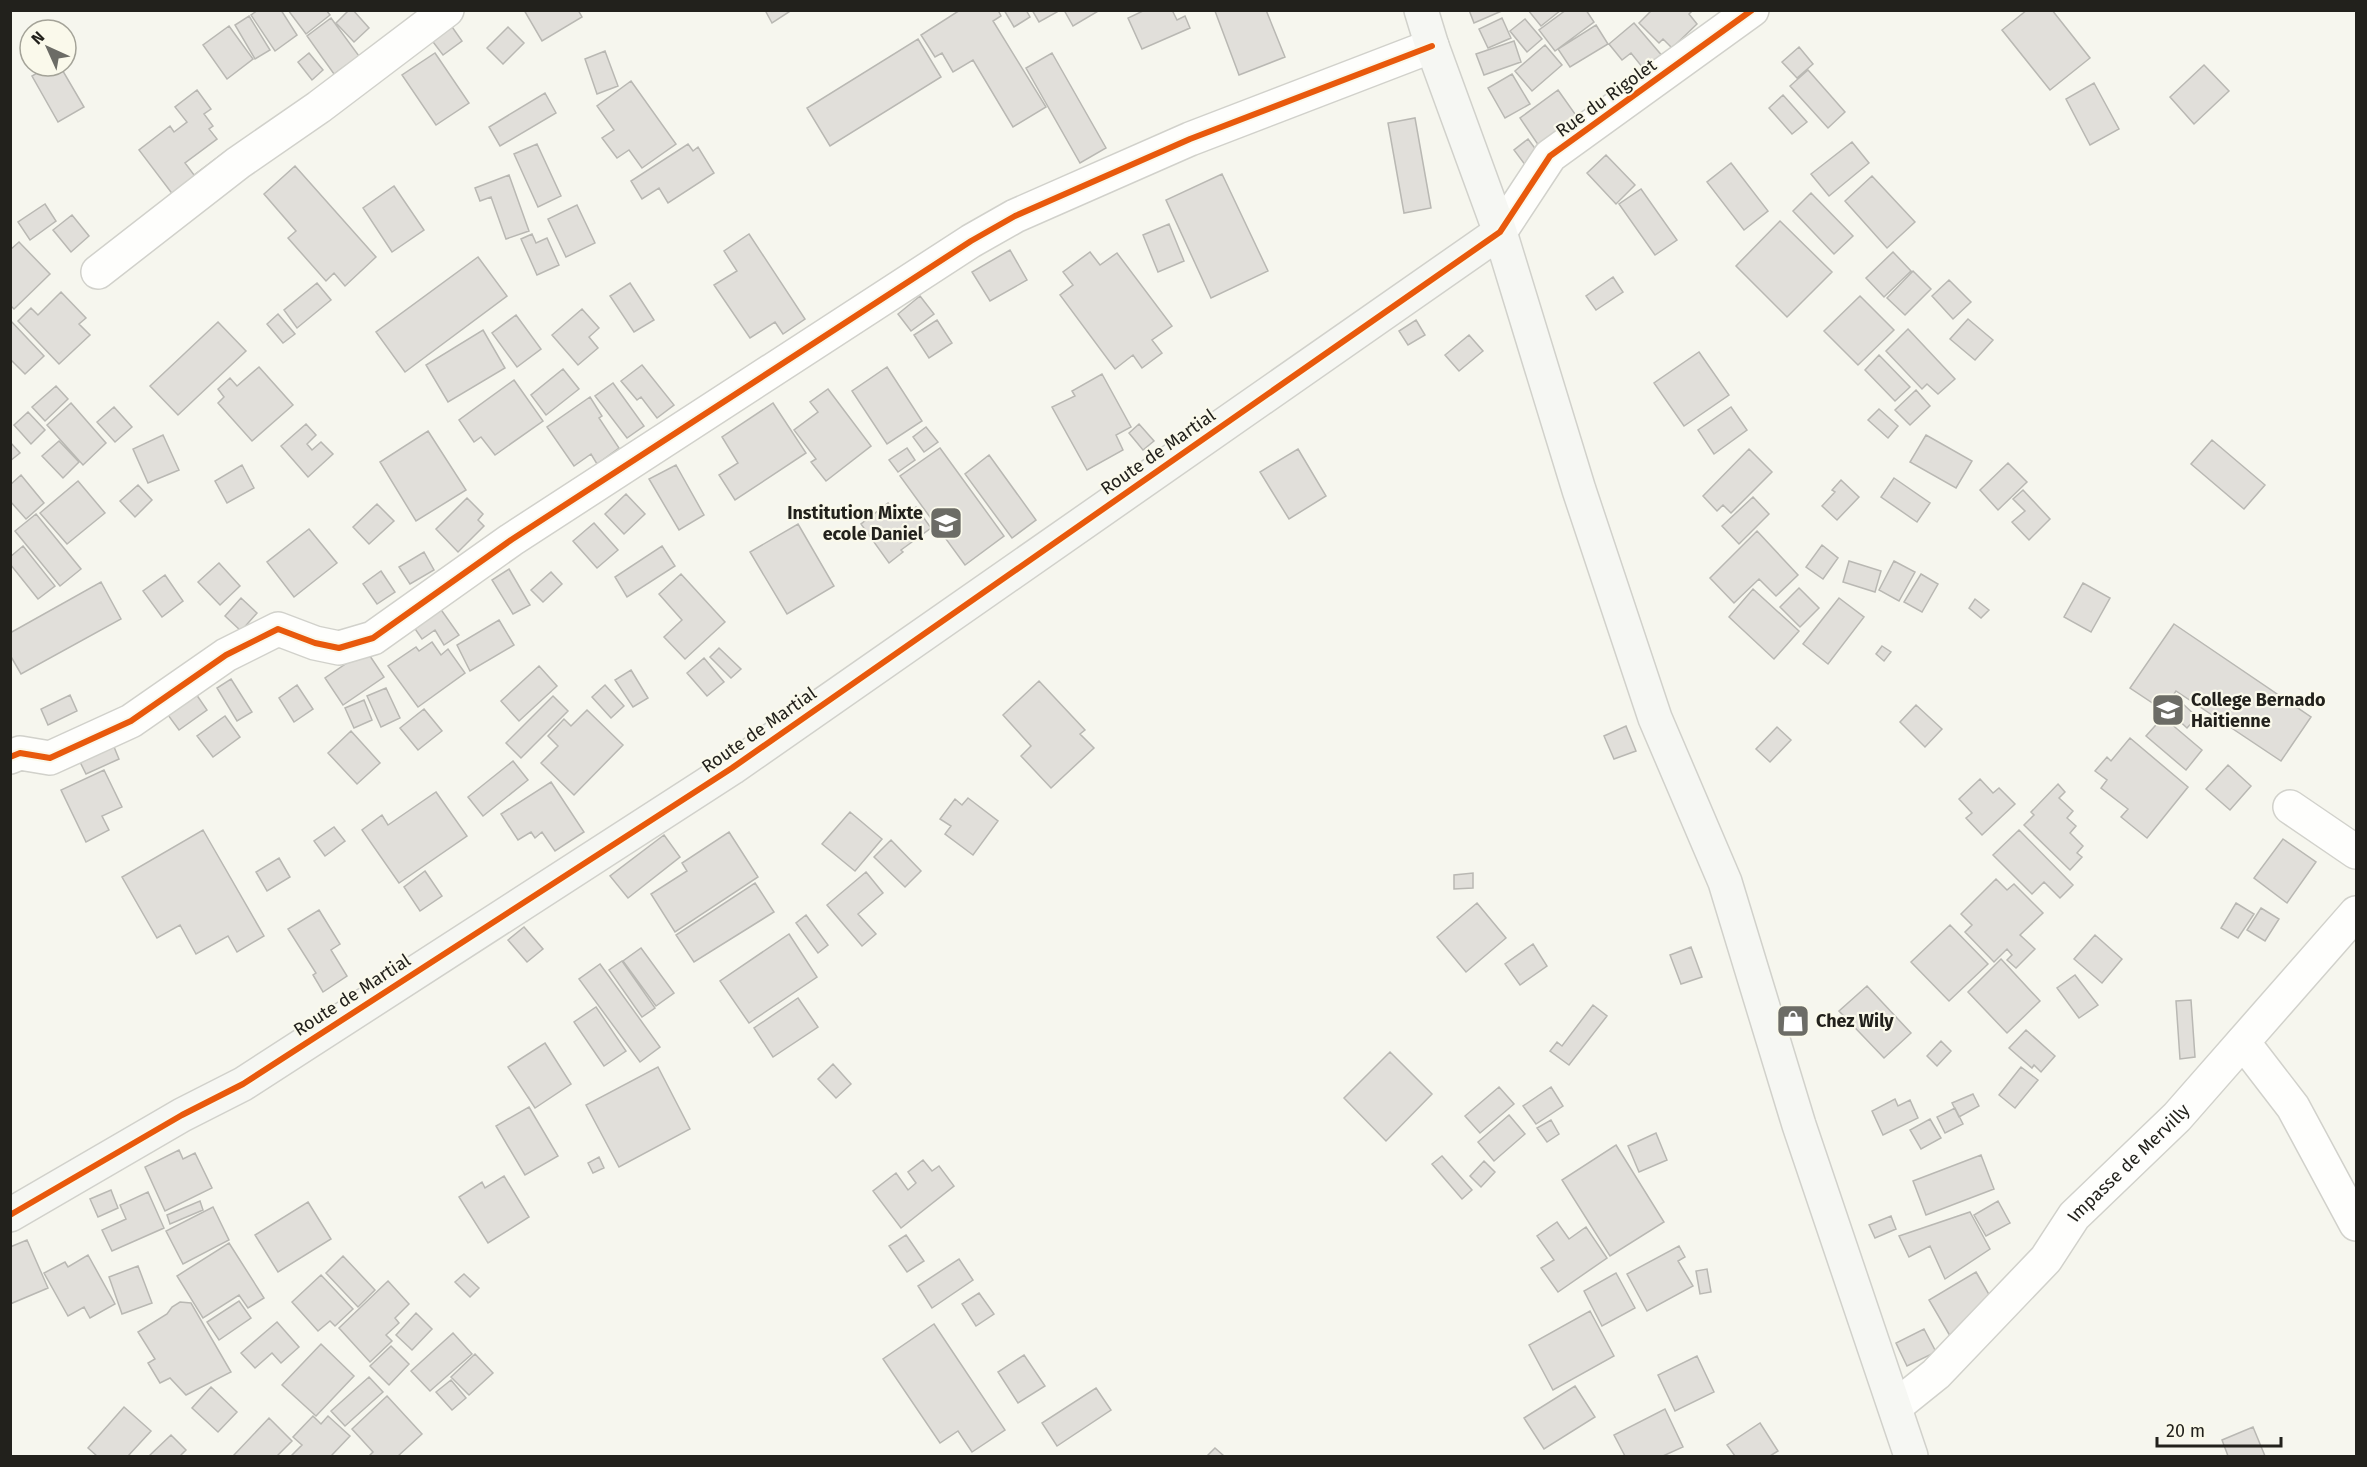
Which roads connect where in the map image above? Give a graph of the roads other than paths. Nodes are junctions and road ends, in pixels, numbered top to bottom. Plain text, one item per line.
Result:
1 (447, 10) edge
2 (1421, 10) edge
3 (1752, 10) edge
4 (1432, 46) junction
5 (1500, 232) junction
6 (99, 272) dead end
7 (10, 757) edge
8 (2290, 807) dead end
9 (2356, 852) edge
10 (2356, 913) edge
11 (2243, 1042) junction
12 (10, 1215) edge
13 (2356, 1224) edge
14 (1894, 1407) junction
15 (1911, 1456) edge

1 - 6 street
2 - 4 street
3 - 5 street, Rue du Rigolet
4 - 5 street
4 - 7 street
5 - 12 street, Route de Martial
5 - 14 street
8 - 9 street
10 - 11 street, Impasse de Mervilly
11 - 13 street
11 - 14 street, Impasse de Mervilly
14 - 15 street

